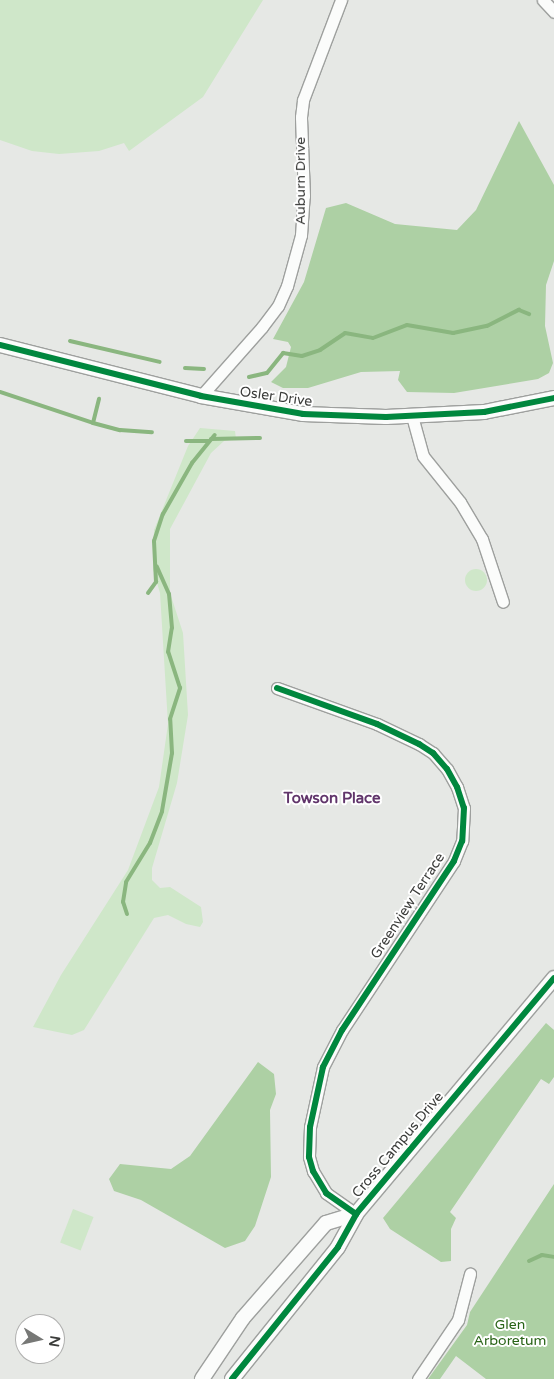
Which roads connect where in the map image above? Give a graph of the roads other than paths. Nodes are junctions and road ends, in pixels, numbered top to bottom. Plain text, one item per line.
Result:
1 (341, 0) edge
2 (543, 0) edge
3 (554, 12) edge
4 (0, 345) edge
5 (201, 396) junction
6 (554, 398) edge
7 (412, 416) junction
8 (503, 602) dead end
9 (277, 688) dead end
10 (554, 978) edge
11 (356, 1214) junction
12 (470, 1274) dead end
13 (202, 1379) edge
14 (232, 1379) edge
15 (418, 1379) edge

1 - 5 street, Auburn Drive
2 - 3 street
4 - 5 street, Osler Drive
5 - 7 street, Osler Drive
6 - 7 street, Osler Drive
7 - 8 street
9 - 11 street, Greenview Terrace
10 - 11 street, Cross Campus Drive
11 - 13 street, Cross Campus Drive
11 - 14 street, Cross Campus Drive
12 - 15 street

